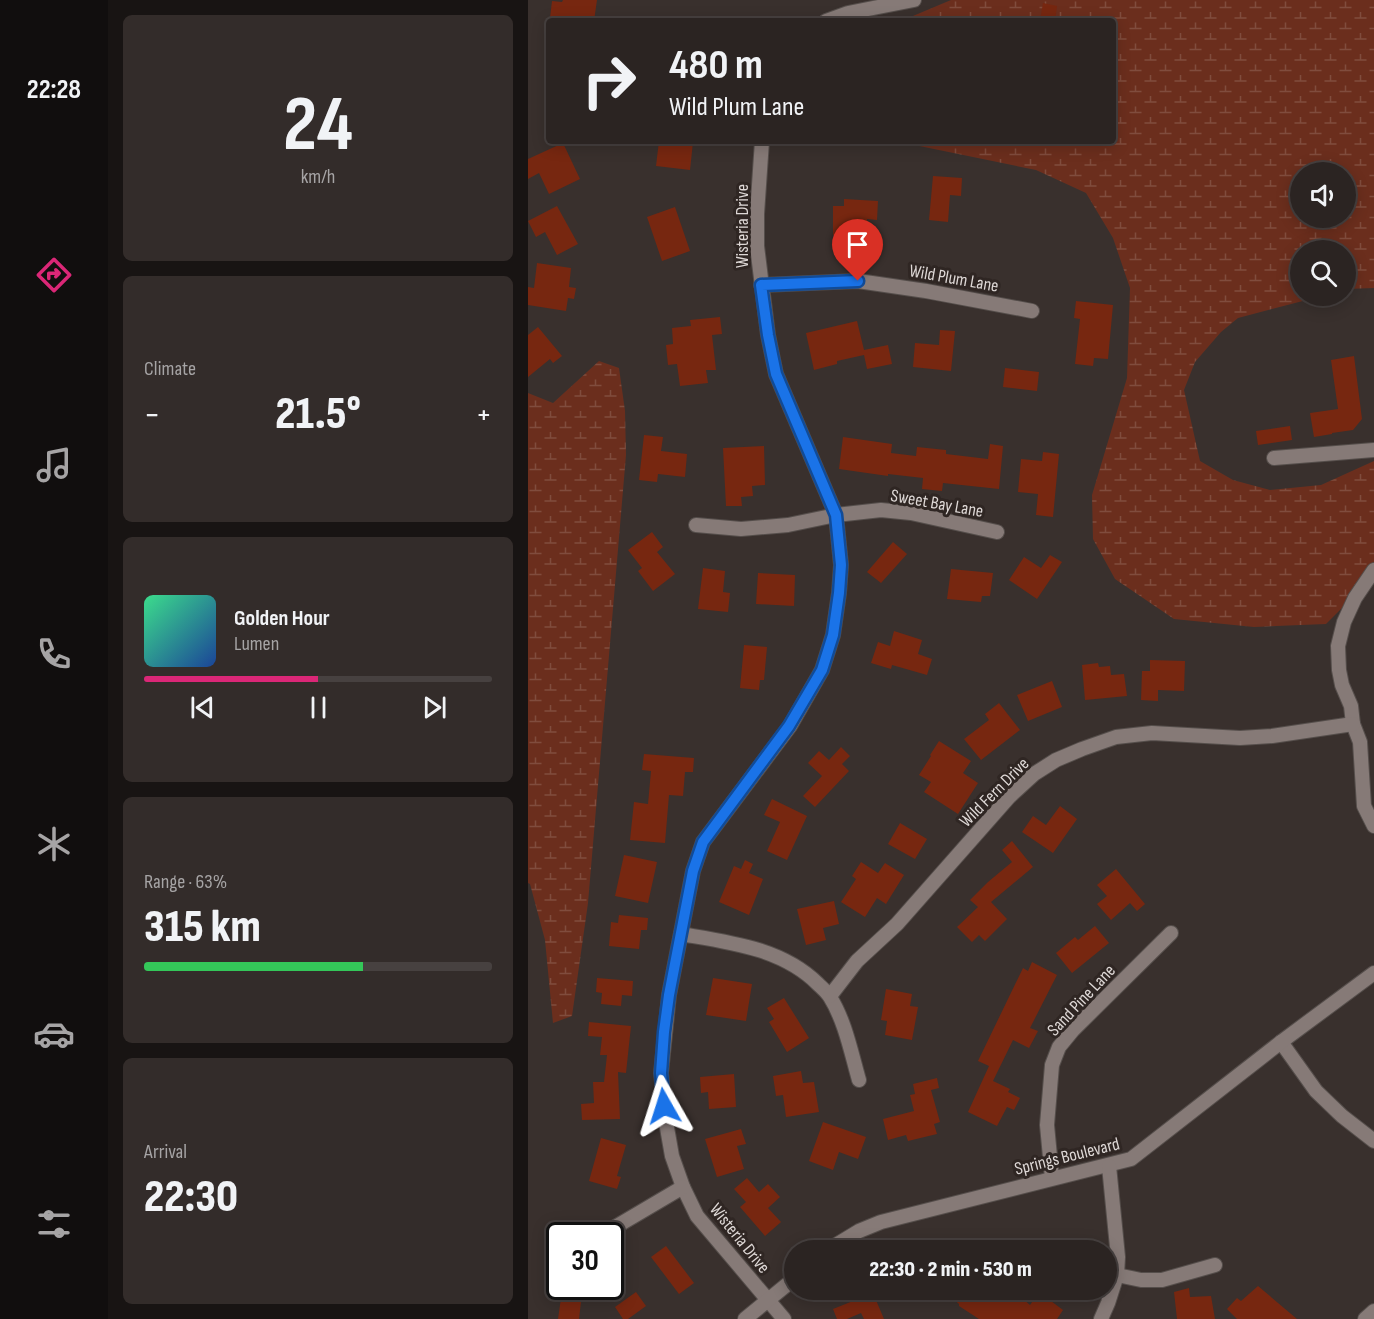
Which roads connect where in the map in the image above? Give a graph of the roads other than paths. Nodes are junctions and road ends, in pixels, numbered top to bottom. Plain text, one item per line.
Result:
1 (914, 0) edge
2 (834, 18) edge
3 (762, 144) edge
4 (761, 285) junction
5 (1032, 311) dead end
6 (1374, 450) edge
7 (1274, 458) dead end
8 (836, 515) junction
9 (696, 525) dead end
10 (997, 532) dead end
11 (1374, 570) edge
12 (1353, 724) junction
13 (1374, 826) edge
14 (1171, 933) dead end
15 (681, 934) junction
16 (1374, 973) edge
17 (830, 996) junction
18 (1281, 1042) junction
19 (860, 1080) dead end
20 (1374, 1141) edge
21 (1108, 1166) junction
22 (1052, 1178) junction
23 (682, 1187) junction
24 (623, 1222) edge
25 (844, 1240) edge
26 (1116, 1240) edge
27 (1117, 1248) edge
28 (1215, 1265) dead end
29 (1117, 1266) edge
30 (1117, 1275) edge
31 (784, 1287) edge
32 (1109, 1300) edge
33 (768, 1301) junction
34 (1374, 1311) edge
35 (745, 1319) edge
36 (784, 1319) edge
37 (1101, 1319) edge
38 (1365, 1319) edge

1 - 2 street
3 - 4 street, Wisteria Drive
4 - 5 street, Wild Plum Lane
4 - 8 street, Wisteria Drive
6 - 7 street
8 - 9 street, Sweet Bay Lane
8 - 10 street, Sweet Bay Lane
8 - 15 street, Wisteria Drive
11 - 12 street
12 - 13 street
12 - 17 street, Wild Fern Drive
14 - 22 street, Sand Pine Lane
15 - 17 street
15 - 23 street, Wisteria Drive
16 - 18 street, Springs Boulevard
17 - 19 street
18 - 20 street
18 - 21 street, Springs Boulevard
21 - 22 street, Springs Boulevard
21 - 26 street
22 - 25 street, Springs Boulevard
23 - 24 street
23 - 33 street, Wisteria Drive
27 - 29 street
28 - 30 street
31 - 33 street
32 - 37 street
33 - 35 street
33 - 36 street, Wisteria Drive
34 - 38 street

